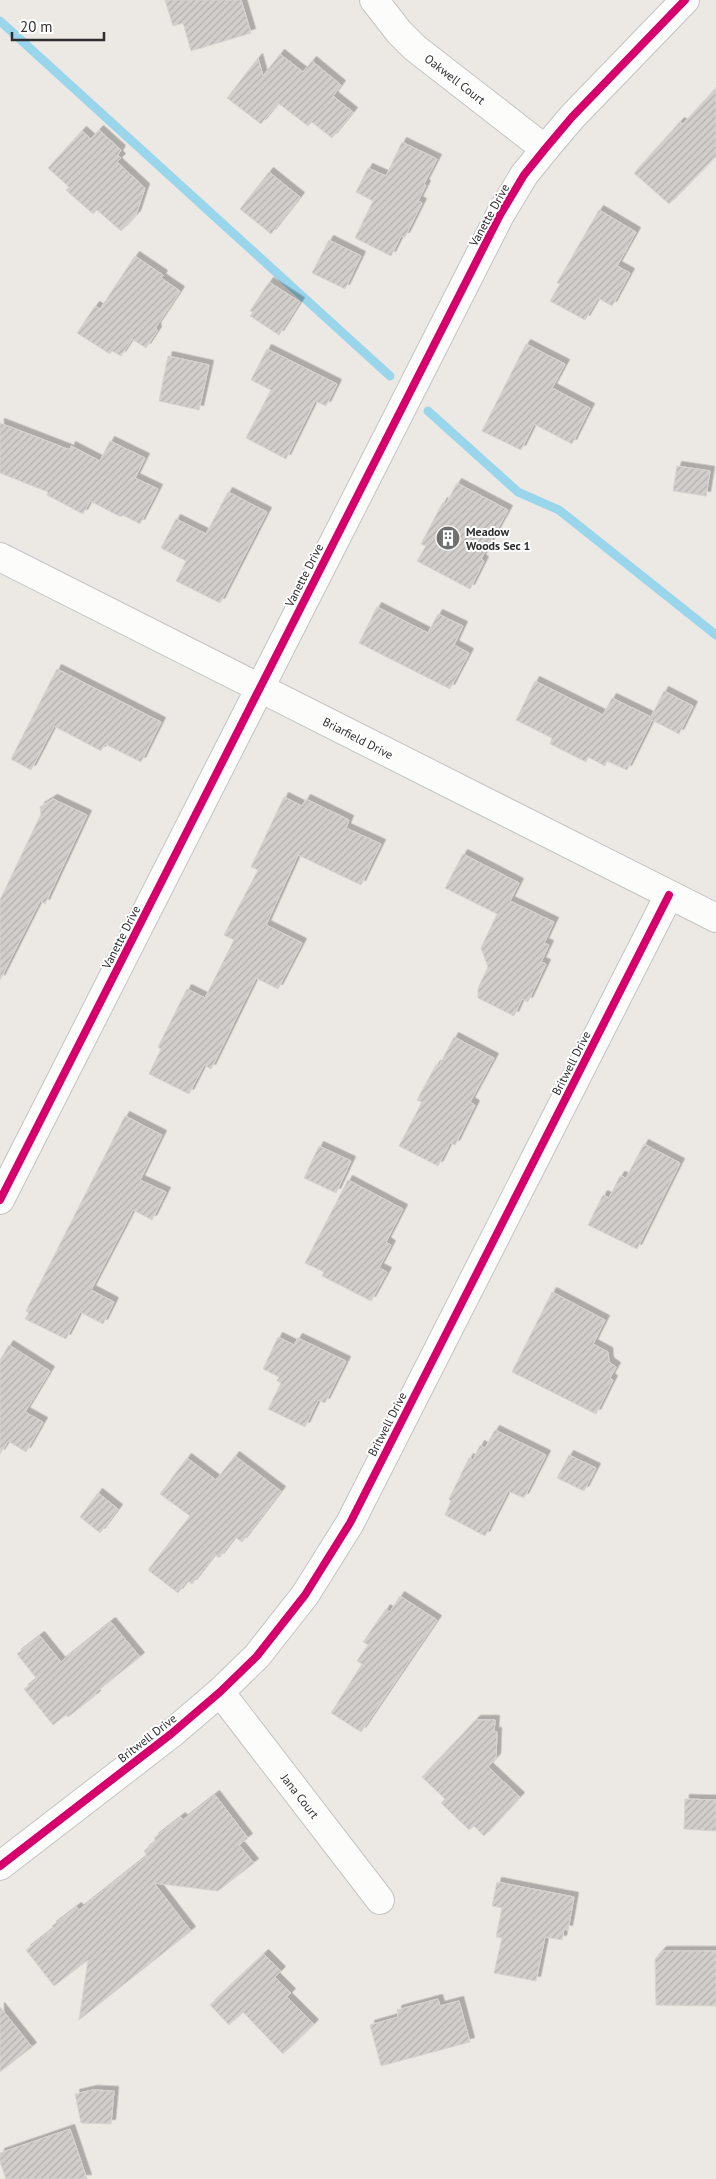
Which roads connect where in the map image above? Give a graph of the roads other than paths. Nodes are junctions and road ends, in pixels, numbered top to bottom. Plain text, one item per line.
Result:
1 (374, 0) edge
2 (684, 0) edge
3 (545, 149) junction
4 (0, 557) edge
5 (259, 688) junction
6 (669, 895) junction
7 (716, 918) edge
8 (0, 1200) edge
9 (220, 1692) junction
10 (0, 1866) edge
11 (380, 1900) dead end

1 - 3 street, Oakwell Court
2 - 3 street, Vanette Drive
3 - 5 street, Vanette Drive
4 - 5 street, Briarfield Drive
5 - 6 street, Briarfield Drive
5 - 8 street, Vanette Drive
6 - 7 street, Briarfield Drive
6 - 9 street, Britwell Drive
9 - 10 street, Britwell Drive
9 - 11 street, Jana Court

